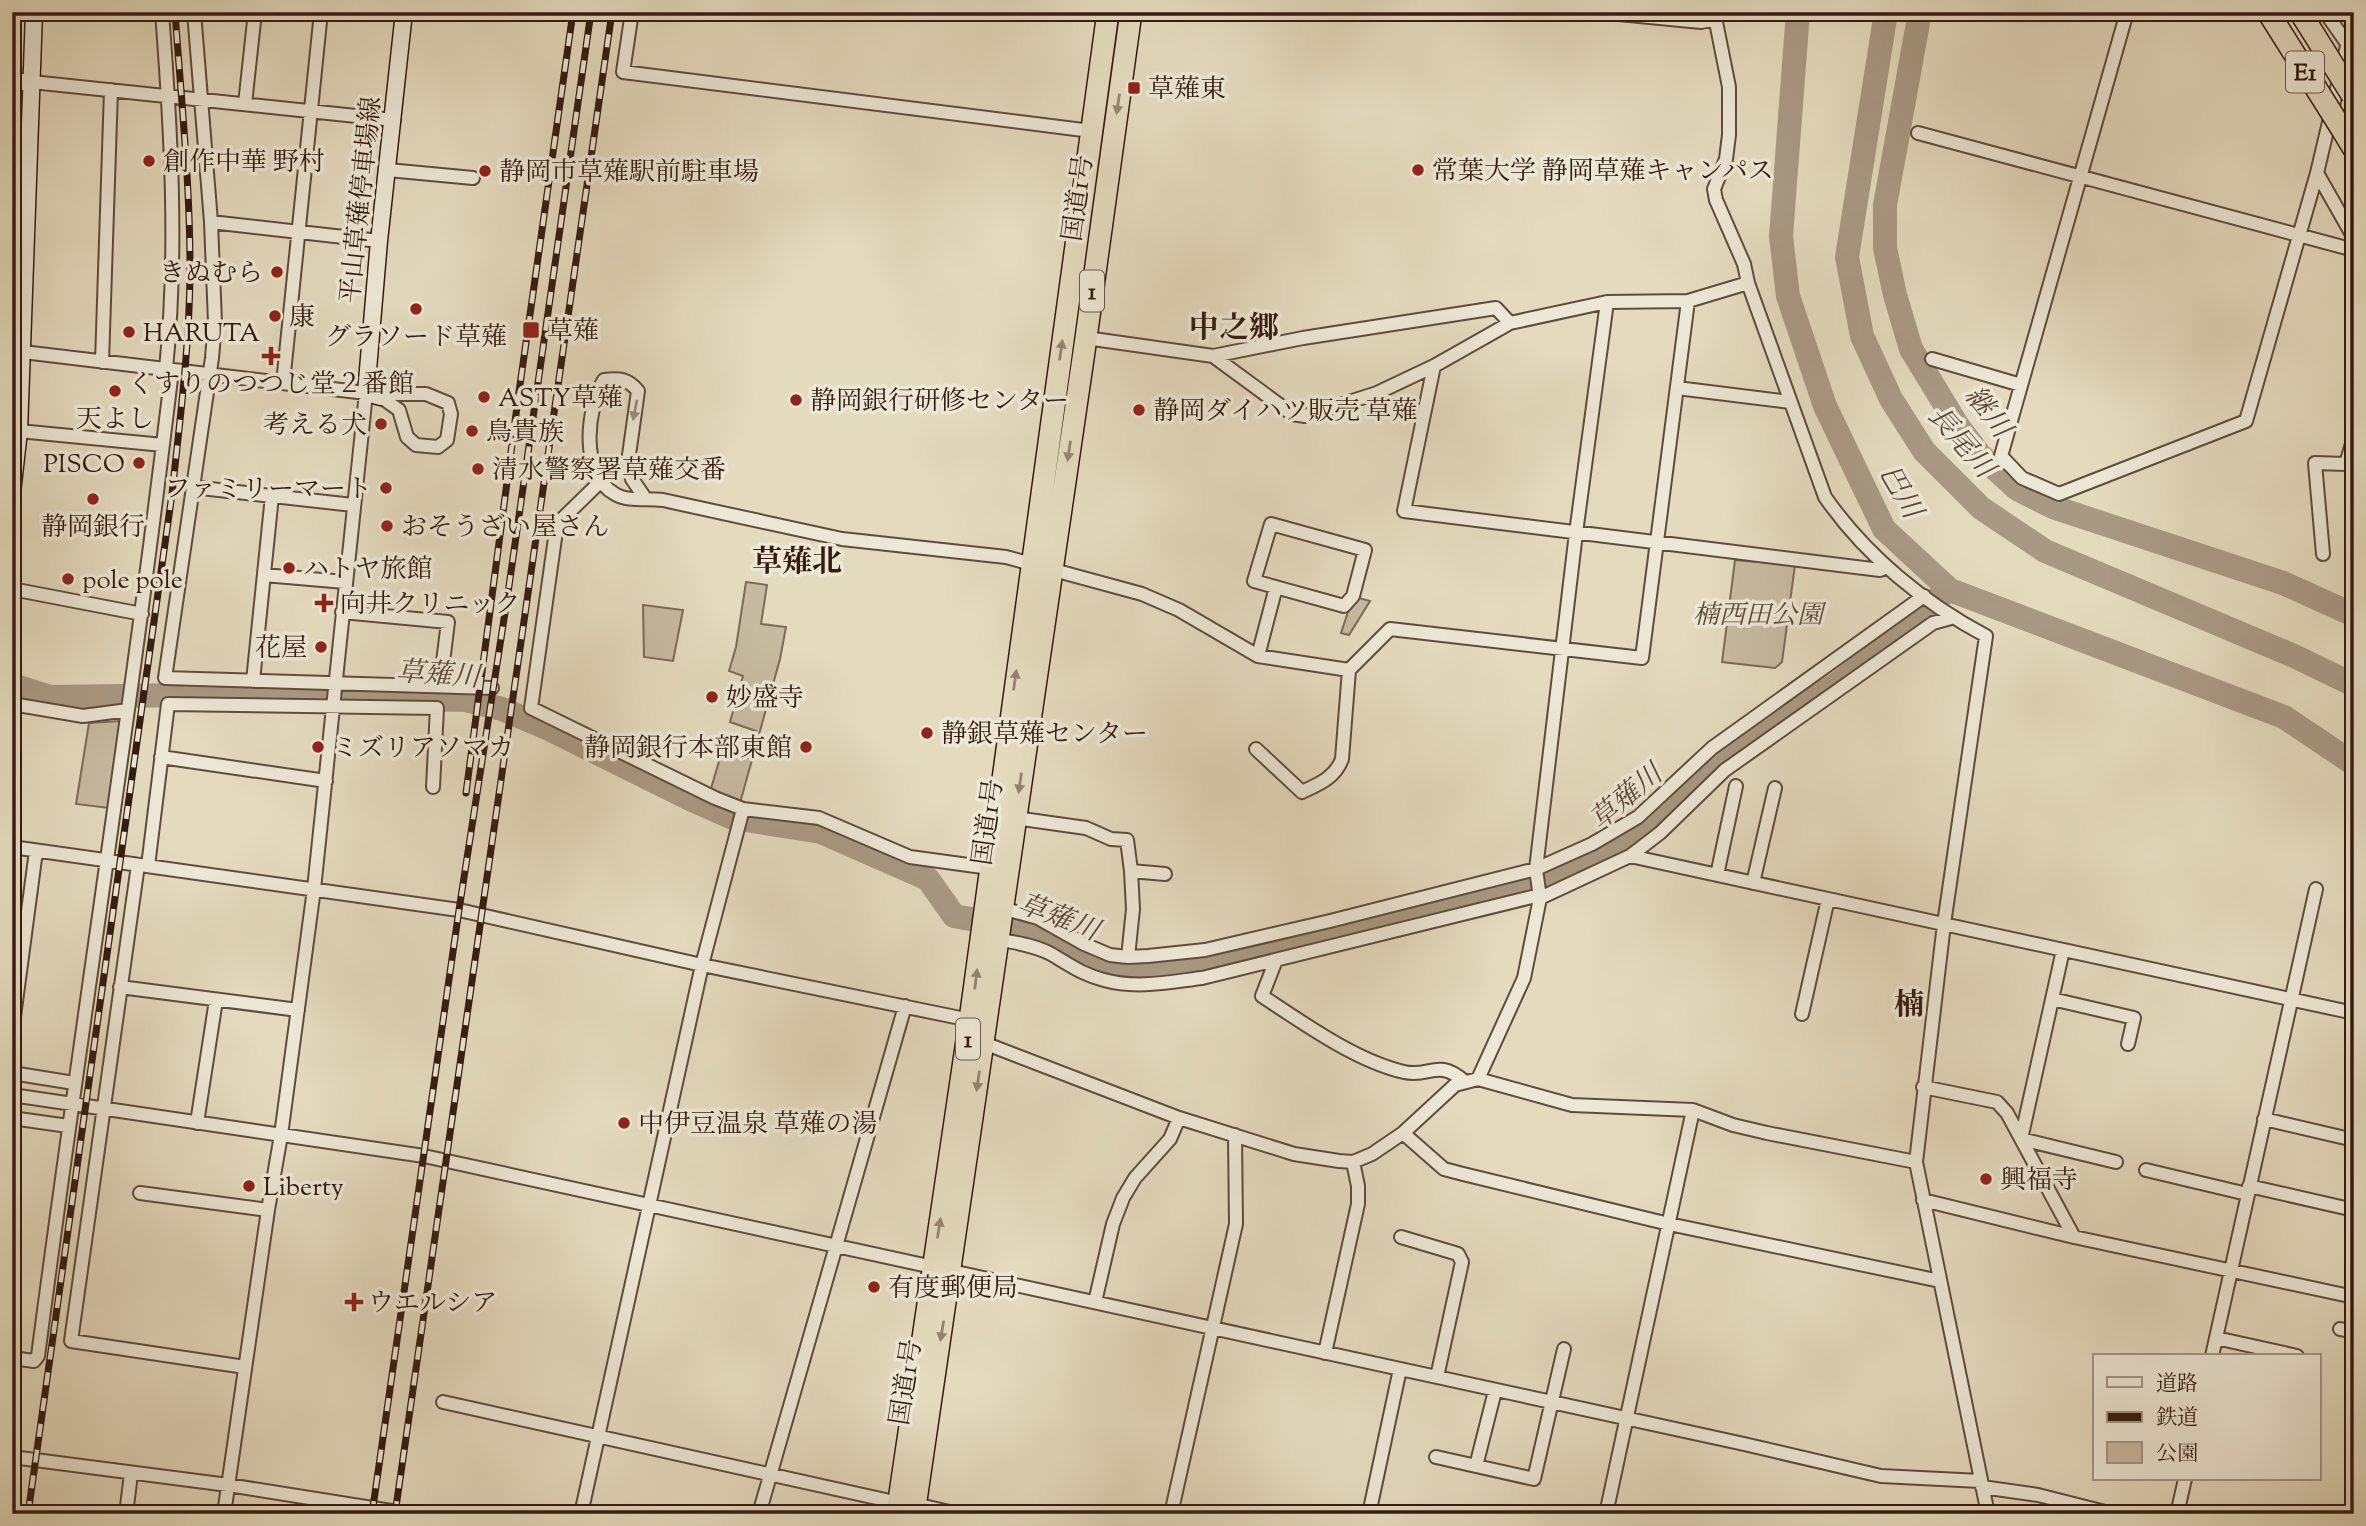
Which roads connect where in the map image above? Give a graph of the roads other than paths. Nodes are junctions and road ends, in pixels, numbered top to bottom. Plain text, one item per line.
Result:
1 (34, 12) edge
2 (162, 12) edge
3 (194, 12) edge
4 (255, 12) edge
5 (321, 12) edge
6 (404, 12) edge
7 (632, 12) edge
8 (1108, 12) edge
9 (1130, 12) edge
10 (1598, 12) edge
11 (2127, 12) edge
12 (2267, 12) edge
13 (2300, 12) edge
14 (2325, 12) edge
15 (1715, 16) edge
16 (2354, 32) edge
17 (2350, 49) edge
18 (12, 82) edge
19 (32, 82) junction
20 (111, 90) junction
21 (2353, 96) edge
22 (168, 97) junction
23 (200, 100) junction
24 (245, 104) junction
25 (311, 112) junction
26 (394, 120) junction
27 (1091, 131) junction
28 (1918, 133) dead end
29 (2348, 140) edge
30 (388, 170) junction
31 (2317, 173) junction
32 (2080, 176) junction
33 (474, 178) dead end
34 (211, 222) junction
35 (297, 232) junction
36 (2299, 236) junction
37 (2354, 237) edge
38 (379, 241) junction
39 (2354, 250) edge
40 (1748, 283) junction
41 (1688, 301) junction
42 (1607, 302) junction
43 (1510, 323) junction
44 (1086, 338) junction
45 (18, 352) edge
46 (1213, 356) junction
47 (1932, 359) dead end
48 (102, 362) junction
49 (1434, 366) junction
50 (169, 369) junction
51 (209, 375) junction
52 (283, 383) junction
53 (2021, 385) junction
54 (1676, 388) junction
55 (374, 395) junction
56 (1790, 402) junction
57 (19, 431) junction
58 (2354, 438) edge
59 (163, 446) junction
60 (600, 482) junction
61 (192, 487) junction
62 (12, 493) edge
63 (272, 496) junction
64 (645, 498) junction
65 (353, 505) junction
66 (1576, 533) junction
67 (1656, 543) junction
68 (2323, 554) dead end
69 (1041, 567) junction
70 (1887, 567) junction
71 (264, 575) junction
72 (345, 582) junction
73 (1276, 587) junction
74 (12, 589) edge
75 (1924, 596) junction
76 (342, 612) junction
77 (142, 614) junction
78 (1951, 618) junction
79 (1563, 649) junction
80 (1258, 656) junction
81 (1349, 670) junction
82 (253, 681) junction
83 (337, 683) junction
84 (440, 686) junction
85 (492, 688) dead end
86 (12, 704) edge
87 (334, 706) junction
88 (128, 708) junction
89 (1256, 750) dead end
90 (161, 757) junction
91 (326, 781) junction
92 (1736, 786) dead end
93 (433, 787) dead end
94 (1775, 788) dead end
95 (743, 809) junction
96 (1015, 818) junction
97 (12, 847) edge
98 (36, 851) junction
99 (1630, 856) junction
100 (106, 860) junction
101 (143, 866) junction
102 (990, 868) junction
103 (1536, 869) junction
104 (1131, 871) junction
105 (1165, 874) dead end
106 (1717, 875) junction
107 (1753, 883) junction
108 (314, 889) junction
109 (2316, 889) dead end
110 (1540, 896) junction
111 (1828, 899) junction
112 (1003, 908) junction
113 (1330, 921) junction
114 (1944, 924) junction
115 (998, 939) junction
116 (1336, 946) junction
117 (2063, 950) junction
118 (1128, 957) junction
119 (1276, 960) junction
120 (702, 965) junction
121 (120, 988) junction
122 (2052, 999) junction
123 (2290, 999) junction
124 (216, 1000) junction
125 (905, 1006) junction
126 (298, 1010) junction
127 (2354, 1013) edge
128 (1802, 1014) dead end
129 (970, 1020) junction
130 (12, 1032) edge
131 (984, 1043) junction
132 (2128, 1044) dead end
133 (12, 1073) edge
134 (1478, 1079) junction
135 (1464, 1082) junction
136 (74, 1083) junction
137 (1923, 1087) junction
138 (12, 1095) edge
139 (71, 1103) junction
140 (103, 1109) junction
141 (1693, 1110) junction
142 (12, 1118) edge
143 (1179, 1118) junction
144 (2264, 1119) junction
145 (197, 1123) junction
146 (68, 1126) junction
147 (1403, 1133) junction
148 (281, 1135) junction
149 (1235, 1135) junction
150 (2021, 1139) junction
151 (2354, 1140) edge
152 (2116, 1161) dead end
153 (1353, 1162) junction
154 (1916, 1163) junction
155 (2146, 1170) dead end
156 (2248, 1190) junction
157 (140, 1194) dead end
158 (1923, 1200) junction
159 (648, 1203) junction
160 (268, 1210) junction
161 (2354, 1210) edge
162 (1669, 1224) junction
163 (1401, 1237) dead end
164 (2074, 1237) junction
165 (836, 1245) junction
166 (942, 1269) junction
167 (2231, 1270) junction
168 (1940, 1281) junction
169 (2354, 1297) edge
170 (1095, 1302) junction
171 (1214, 1328) junction
172 (2340, 1329) dead end
173 (2354, 1332) edge
174 (2216, 1338) junction
175 (1564, 1349) dead end
176 (1325, 1353) junction
177 (2212, 1354) edge
178 (2288, 1354) edge
179 (12, 1358) edge
180 (245, 1367) junction
181 (1400, 1369) junction
182 (1437, 1377) junction
183 (1494, 1391) junction
184 (443, 1402) dead end
185 (1552, 1403) junction
186 (1626, 1420) junction
187 (598, 1436) junction
188 (12, 1457) edge
189 (1436, 1457) dead end
190 (1476, 1466) junction
191 (771, 1473) junction
192 (131, 1474) junction
193 (2185, 1480) edge
194 (1981, 1484) junction
195 (228, 1485) junction
196 (906, 1509) edge
197 (126, 1514) edge
198 (224, 1514) edge
199 (410, 1514) edge
200 (580, 1514) edge
201 (759, 1514) edge
202 (958, 1514) edge
203 (1171, 1514) edge
204 (1369, 1514) edge
205 (1606, 1514) edge
206 (1987, 1514) edge
207 (2113, 1514) edge
208 (2177, 1514) edge

1 - 19 main road
2 - 22 street
3 - 23 street
4 - 24 street
5 - 25 street
6 - 26 main road, 平山草薙停車場線
7 - 27 street
8 - 27 highway, 国道1号 / 1
9 -> 44 highway, 国道1号 / 1
10 - 15 street
11 - 32 street
12 - 29 highway, E1, bridge
13 - 21 highway, E1, bridge
14 - 17 street
15 - 40 street
16 - 17 street
17 - 31 street
18 - 19 main road
19 - 20 street
19 - 45 main road
20 - 22 street
20 - 48 street
22 - 23 street
22 - 50 street
23 - 24 street
23 - 34 street
24 - 25 street
25 - 26 street
25 - 35 street
26 - 30 main road, 平山草薙停車場線
69 -> 27 highway, 国道1号 / 1
28 - 32 street
30 - 33 street
30 - 38 main road, 平山草薙停車場線
31 - 36 street
31 - 37 street
32 - 36 street
32 - 53 street
34 - 35 street
34 - 51 street
35 - 38 street
35 - 52 street
36 - 39 street
36 - 53 street
38 - 55 main road, 平山草薙停車場線
40 - 41 street
40 - 56 street
41 - 42 street
41 - 54 street
42 - 43 street
42 - 66 street
43 - 46 street
43 - 49 street
44 - 46 street
44 -> 69 highway, 国道1号 / 1
45 - 48 street
45 - 57 main road
46 - 49 street
47 - 53 street
48 - 50 street
49 - 66 street
50 - 51 street
50 - 59 street
51 - 52 street
51 - 61 street
52 - 55 street
54 - 56 street
54 - 67 street
55 - 55 street
55 - 65 street
56 - 70 street
57 - 59 street
57 - 62 main road
58 - 68 street
59 - 77 street
60 - 64 street
60 -> 64 street
60 - 95 street
61 - 63 street
61 - 82 street
63 - 65 street
63 - 71 street
64 - 69 street
65 - 72 street
66 - 67 street
66 - 79 street
67 - 70 street
67 - 79 street
69 - 80 street
69 -> 96 highway, 国道1号 / 1
102 -> 69 highway, 国道1号 / 1
70 - 75 street
71 - 72 street
71 - 82 street
72 - 76 street
73 - 73 street
73 - 80 street
74 - 77 street
75 - 78 street
75 - 103 street
76 - 83 street
76 - 84 street
77 - 88 street
78 - 99 street
78 - 114 street
79 - 81 street
79 - 103 street
80 - 81 street
81 - 89 street
82 - 83 street
83 - 84 street
83 - 87 street
84 - 85 street
86 - 88 street
87 - 90 street
87 - 91 street
87 - 93 street
88 - 100 street
90 - 91 street
90 - 101 street
91 - 108 street
92 - 106 street
94 - 107 street
95 - 102 street
95 - 120 street
96 - 104 street
96 - 112 highway, 国道1号 / 1
97 - 98 street
98 - 100 street
98 - 130 street
99 - 106 street
99 - 110 street
100 - 101 street
100 - 136 street
101 - 108 street
101 - 121 street
129 -> 102 highway, 国道1号 / 1
103 - 110 street
103 - 113 street
104 - 105 street
104 - 118 street
106 - 107 street
107 - 111 street
108 - 120 street
108 - 126 street
109 - 123 street
110 - 116 street
110 - 134 street
111 - 114 street
111 - 128 street
112 - 115 highway, 国道1号 / 1
112 - 118 street
113 - 116 street
113 - 118 street
114 - 117 street
114 - 137 street
115 - 119 street
115 - 131 highway, 国道1号 / 1
116 - 119 street
117 - 122 street
117 - 123 street
119 - 135 street
120 - 125 street
120 - 159 street
121 - 124 street
121 - 140 street
122 - 132 street
122 - 150 street
123 - 127 street
123 - 144 street
124 - 126 street
124 - 145 street
125 - 129 street
125 - 165 street
126 - 148 street
129 - 131 street
166 -> 129 highway, 国道1号 / 1
131 - 143 street
131 -> 166 highway, 国道1号 / 1
133 - 136 street
134 - 135 street
134 - 141 street
135 - 147 street
136 - 139 street
137 - 150 street
137 - 154 street
138 - 139 street
139 - 140 street
139 - 146 street
140 - 145 street
140 - 180 street
141 - 154 street
141 - 162 street
142 - 146 street
143 - 149 street
143 - 170 street
144 - 151 street
144 - 156 street
145 - 148 street
146 - 179 street
147 - 153 street
147 - 162 street
148 - 159 street
148 - 160 street
149 - 153 street
149 - 171 street
150 - 152 street
150 - 164 street
153 - 176 street
154 - 158 street
155 - 156 street
156 - 161 street
156 - 167 street
157 - 160 street
158 - 164 street
158 - 168 street
159 - 165 street
159 - 187 street
160 - 180 street
162 - 168 street
162 - 186 street
163 - 182 street
164 - 167 street
165 - 166 street
165 - 191 street
166 - 170 street
166 - 196 highway, 国道1号 / 1
167 - 169 street
167 - 174 street
168 - 194 street
170 - 171 street
171 - 176 street
171 - 203 street
172 - 173 street
174 - 177 street
174 - 178 street
175 - 185 street
176 - 181 street
180 - 195 street
181 - 182 street
181 - 204 street
182 - 183 street
183 - 185 street
183 - 190 street
184 - 187 street
185 - 186 street
185 - 190 street
186 - 194 street
186 - 205 street
187 - 191 street
187 - 200 street
188 - 192 street
189 - 190 street
191 - 196 street
191 - 201 street
192 - 195 street
192 - 197 street
193 - 208 street
194 - 206 street
194 - 207 street
195 - 198 street
195 - 199 street
196 - 202 street

